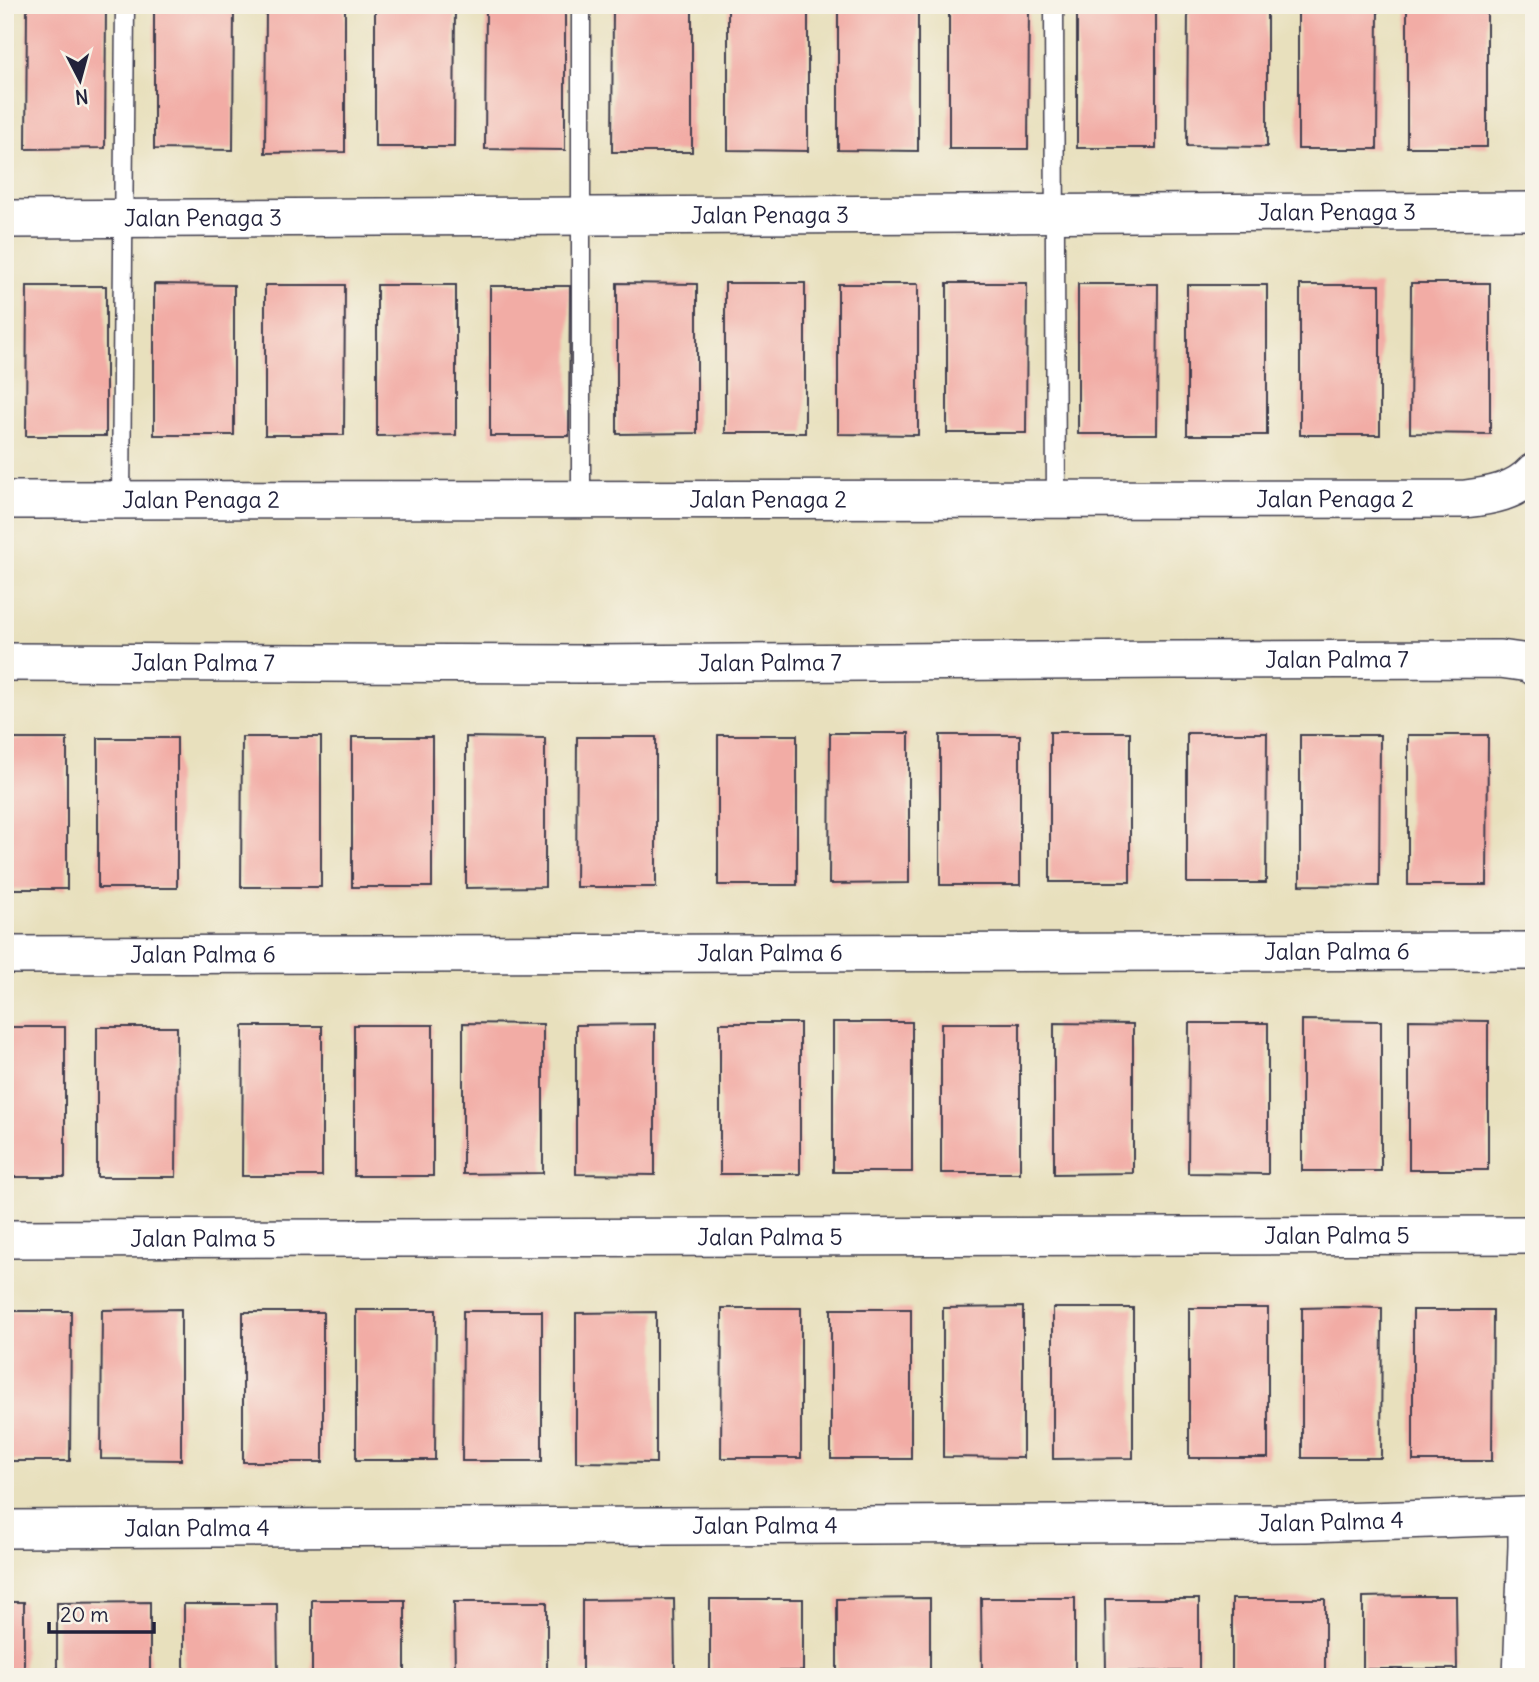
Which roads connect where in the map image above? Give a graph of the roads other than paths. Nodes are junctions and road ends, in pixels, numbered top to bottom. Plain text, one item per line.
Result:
1 (125, 5) edge
2 (582, 5) edge
3 (1054, 5) edge
4 (1534, 211) edge
5 (1054, 214) junction
6 (582, 216) junction
7 (123, 218) junction
8 (5, 219) edge
9 (1530, 476) edge
10 (581, 499) junction
11 (1056, 499) junction
12 (5, 500) edge
13 (121, 500) junction
14 (5, 662) edge
15 (1534, 667) edge
16 (1534, 951) edge
17 (5, 955) edge
18 (1534, 1235) edge
19 (5, 1240) edge
20 (1529, 1508) edge
21 (5, 1529) edge
22 (1522, 1677) edge

1 - 7 lane
2 - 6 lane
3 - 5 lane
4 - 5 street, Jalan Penaga 3
5 - 6 street, Jalan Penaga 3
5 - 11 lane
6 - 7 street, Jalan Penaga 3
6 - 10 lane
7 - 8 street, Jalan Penaga 3
7 - 13 lane
9 - 11 street, Jalan Penaga 2
10 - 11 street, Jalan Penaga 2
10 - 13 street, Jalan Penaga 2
12 - 13 street, Jalan Penaga 2
14 - 15 street, Jalan Palma 7
16 - 17 street, Jalan Palma 6
18 - 19 street, Jalan Palma 5
20 - 21 street, Jalan Palma 4
20 - 22 street

